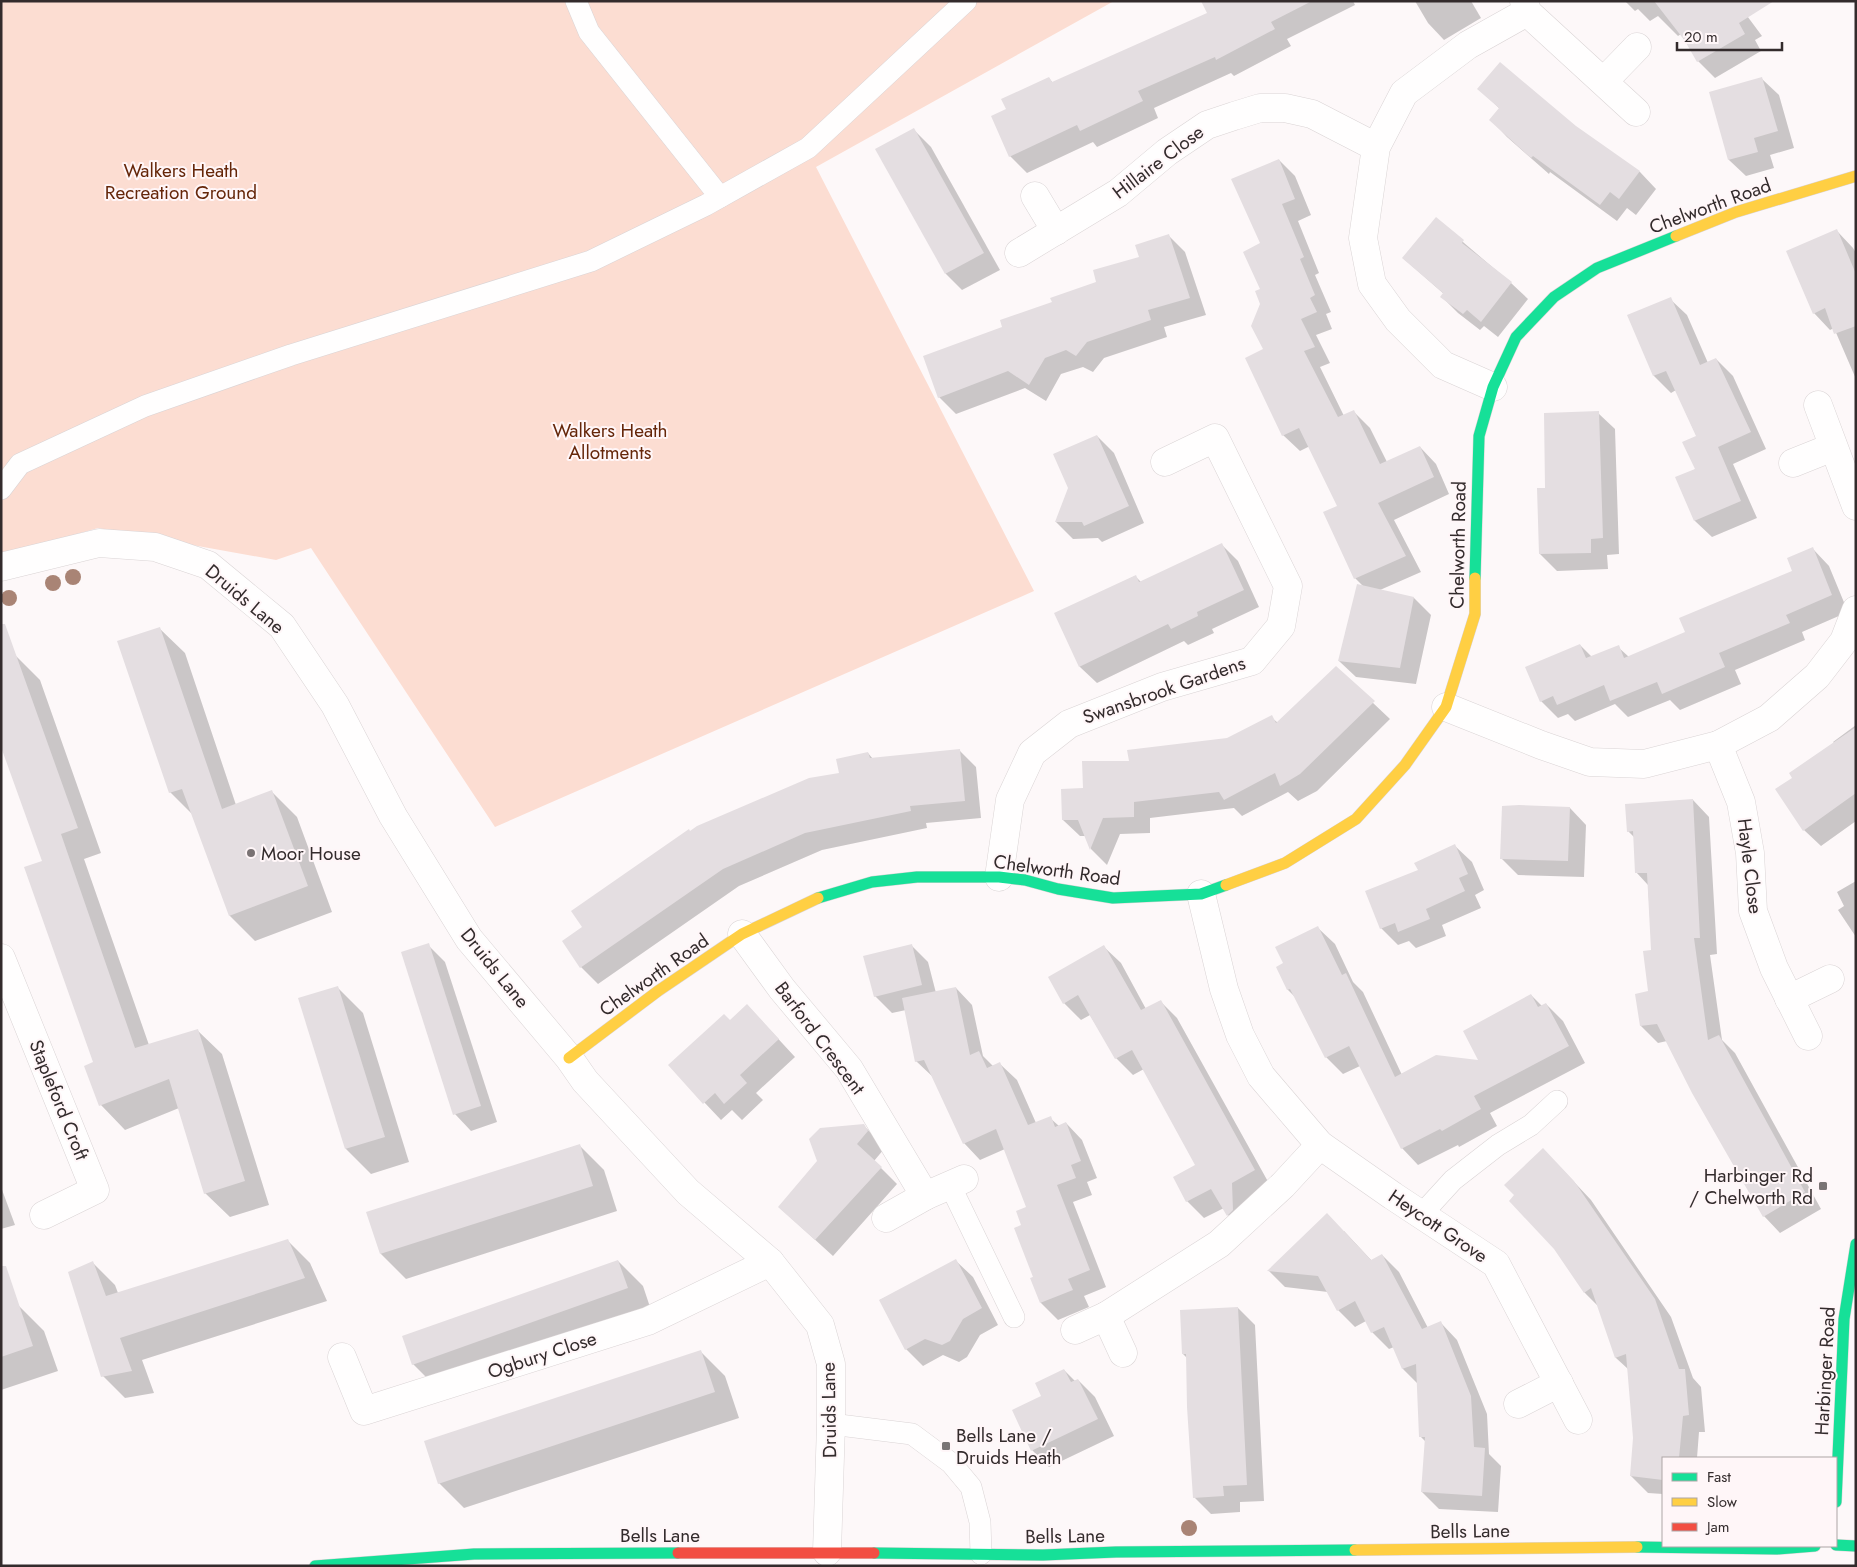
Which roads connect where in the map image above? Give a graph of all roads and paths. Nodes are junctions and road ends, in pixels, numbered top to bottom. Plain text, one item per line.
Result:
1 (576, 1) edge
2 (966, 1) edge
3 (1526, 6) edge
4 (1636, 47) dead end
5 (1604, 81) junction
6 (1636, 112) dead end
7 (1376, 147) junction
8 (1856, 176) edge
9 (1035, 196) dead end
10 (720, 197) junction
11 (1056, 231) junction
12 (1019, 252) dead end
13 (1493, 387) junction
14 (1818, 405) dead end
15 (1833, 447) junction
16 (1165, 462) dead end
17 (1792, 463) dead end
18 (1, 488) edge
19 (1856, 506) edge
20 (1, 567) edge
21 (1856, 610) edge
22 (1446, 707) junction
23 (1718, 745) junction
24 (999, 877) junction
25 (1201, 894) junction
26 (742, 934) junction
27 (1, 958) edge
28 (1830, 979) dead end
29 (1790, 999) junction
30 (1808, 1036) dead end
31 (569, 1058) junction
32 (1557, 1101) dead end
33 (1320, 1145) junction
34 (946, 1187) junction
35 (44, 1214) dead end
36 (1421, 1215) junction
37 (886, 1218) dead end
38 (1856, 1244) edge
39 (770, 1262) junction
40 (1106, 1316) junction
41 (1014, 1317) dead end
42 (1075, 1330) dead end
43 (1123, 1352) dead end
44 (342, 1357) dead end
45 (1849, 1381) edge
46 (1559, 1383) junction
47 (1518, 1404) dead end
48 (1578, 1420) dead end
49 (831, 1424) junction
50 (1837, 1493) edge
51 (1837, 1545) edge
52 (1856, 1546) edge
53 (1802, 1547) edge
54 (827, 1552) junction
55 (981, 1554) junction
56 (891, 1560) edge
57 (315, 1566) edge

1 - 10 lane
2 - 10 lane
3 - 5 street
3 - 7 street
4 - 5 street
5 - 6 street
7 - 11 street, Hillaire Close
7 - 13 street
8 - 13 street, Chelworth Road
9 - 11 street
10 - 18 lane
11 - 12 street, Hillaire Close
13 - 22 street, Chelworth Road
14 - 15 street
15 - 17 street
15 - 19 street
16 - 24 street, Swansbrook Gardens
20 - 31 street, Druids Lane
21 - 23 street
22 - 23 street
22 - 25 street, Chelworth Road
23 - 29 street, Hayle Close
24 - 25 street, Chelworth Road
24 - 26 street, Chelworth Road
25 - 33 street, Heycott Grove
26 - 31 street, Chelworth Road
26 - 34 street, Barford Crescent
27 - 35 street, Stapleford Croft
28 - 29 street
29 - 30 street, Hayle Close
31 - 39 street, Druids Lane
32 - 36 lane
33 - 36 street, Heycott Grove
33 - 40 street
34 - 37 street
34 - 41 lane
36 - 46 street, Heycott Grove
38 - 45 street, Harbinger Road
39 - 44 street, Ogbury Close
39 - 49 street, Druids Lane
40 - 42 street
40 - 43 street
45 - 50 street, Harbinger Road
46 - 47 street
46 - 48 street, Heycott Grove
49 - 54 street, Druids Lane
49 - 55 lane
51 - 52 street
53 - 55 street, Bells Lane
54 - 56 street, Bells Lane
54 - 57 street, Bells Lane
55 - 56 street, Bells Lane

